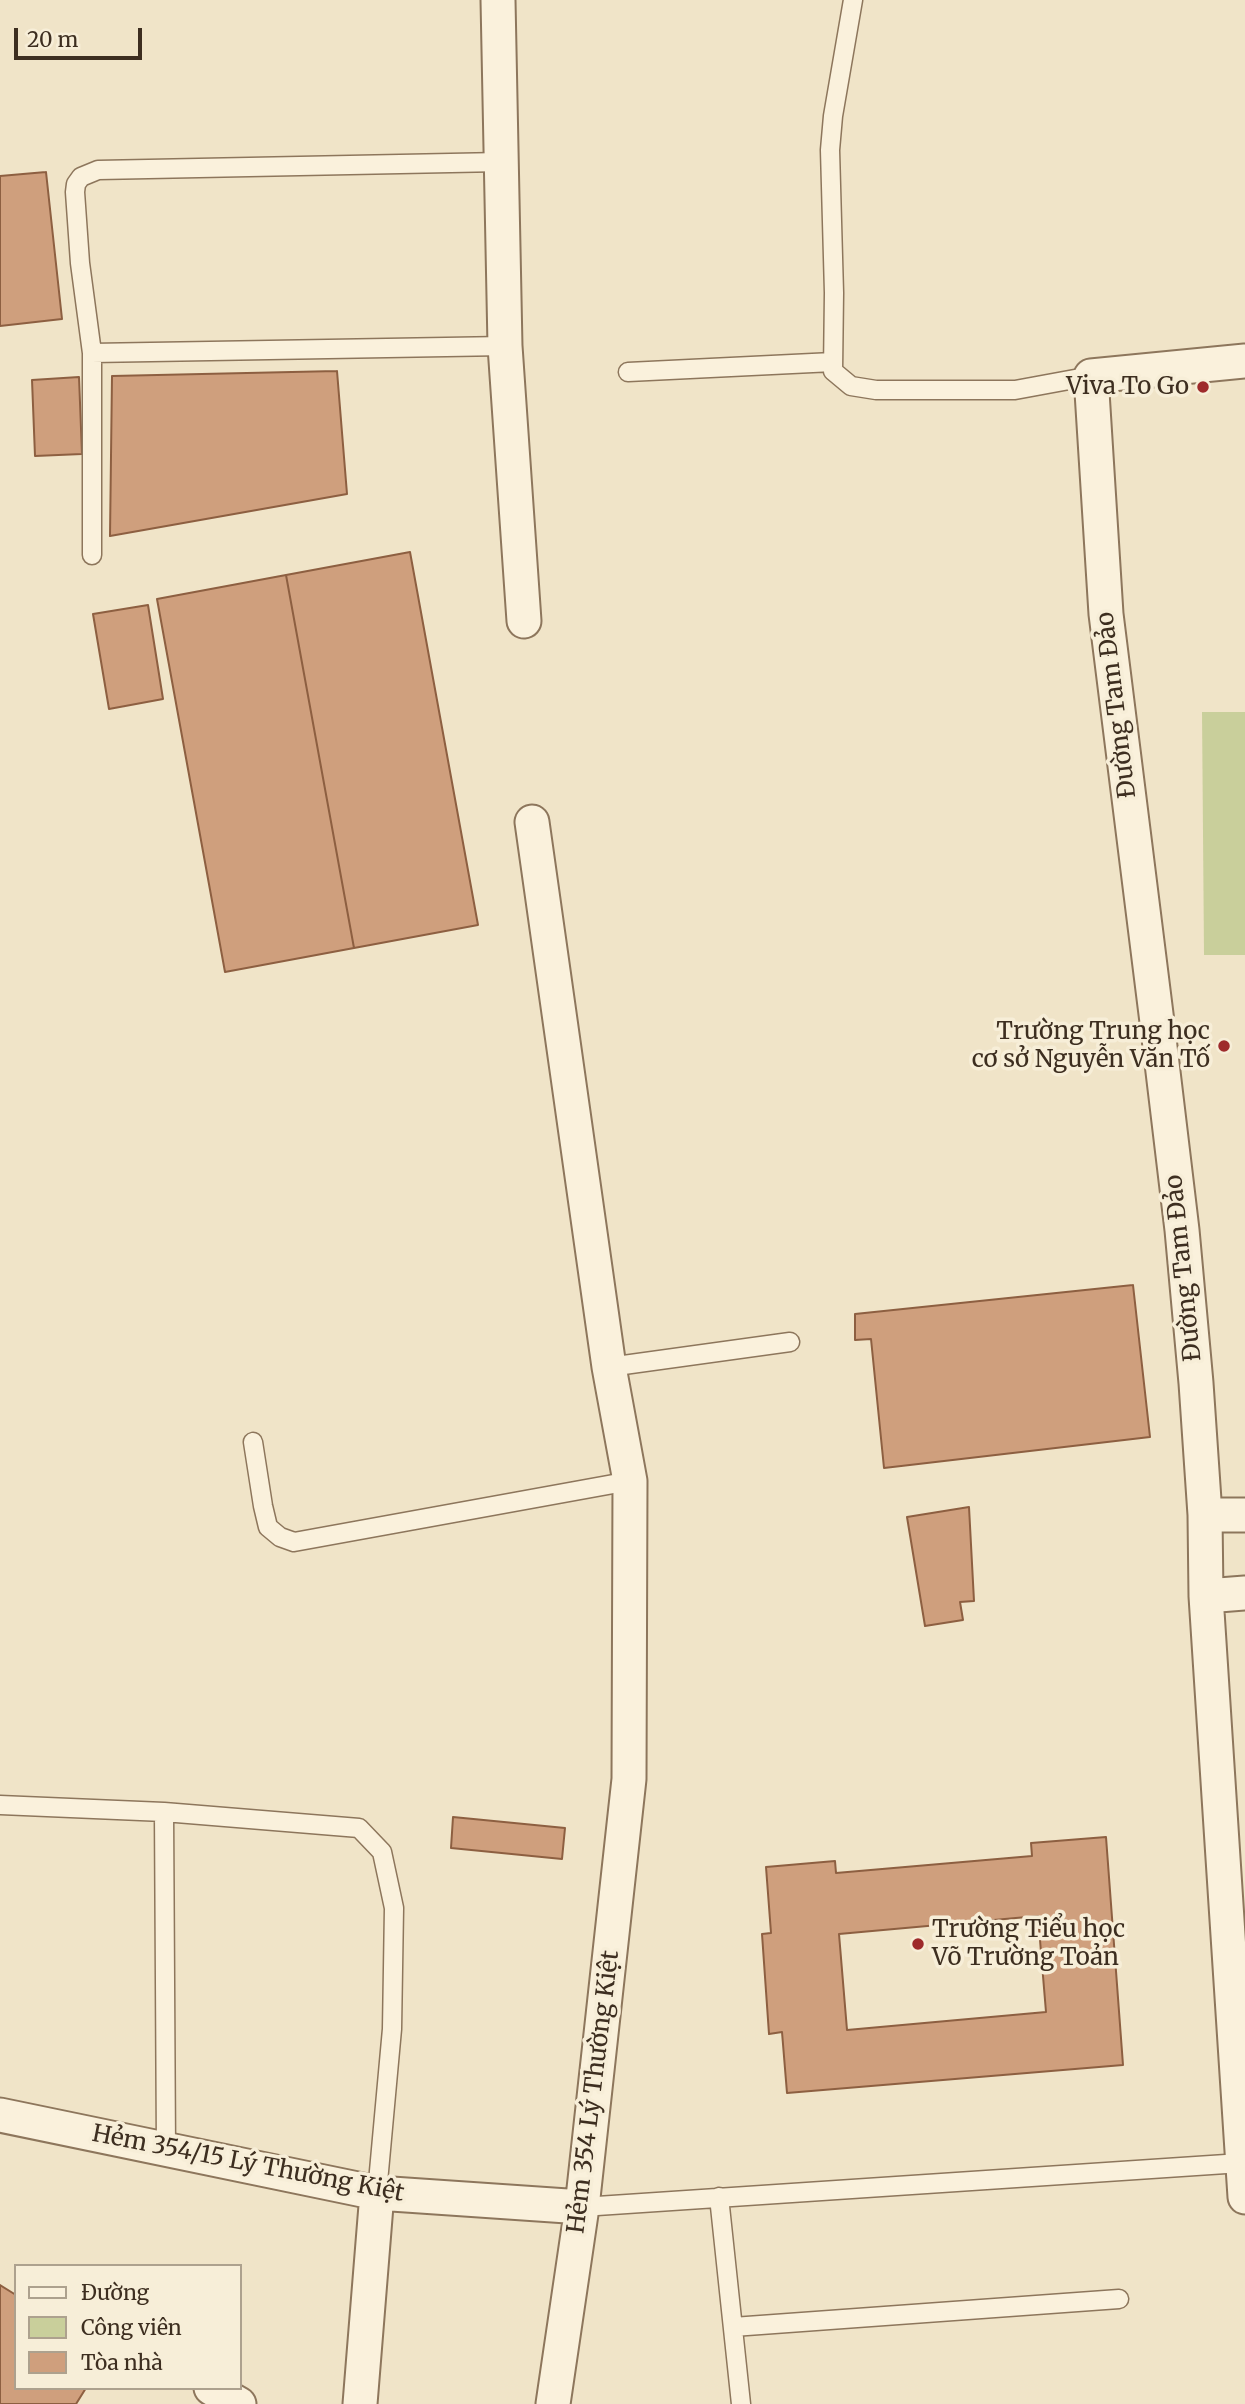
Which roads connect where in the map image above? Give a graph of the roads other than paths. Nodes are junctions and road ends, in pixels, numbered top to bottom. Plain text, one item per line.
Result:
1 (498, 0) edge
2 (853, 0) edge
3 (501, 162) junction
4 (505, 346) junction
5 (92, 353) junction
6 (1245, 361) edge
7 (833, 362) junction
8 (628, 372) dead end
9 (1091, 376) junction
10 (92, 555) dead end
11 (524, 621) dead end
12 (532, 822) dead end
13 (790, 1342) dead end
14 (609, 1367) junction
15 (253, 1442) dead end
16 (629, 1481) junction
17 (1205, 1515) junction
18 (1245, 1515) edge
19 (1245, 1593) edge
20 (1206, 1596) junction
21 (0, 1805) edge
22 (164, 1812) junction
23 (0, 2115) edge
24 (166, 2150) junction
25 (1241, 2163) junction
26 (377, 2193) junction
27 (719, 2197) junction
28 (1245, 2197) edge
29 (582, 2207) junction
30 (1119, 2299) dead end
31 (733, 2327) junction
32 (214, 2390) edge
33 (239, 2404) edge
34 (360, 2404) edge
35 (553, 2404) edge
36 (741, 2404) edge

1 - 3 street
2 - 7 lane
3 - 4 street
3 - 5 lane
4 - 5 lane
4 - 11 street
5 - 10 lane
6 - 9 street
7 - 8 lane
7 - 9 lane
9 - 17 street, Đường Tam Đảo
12 - 14 street, Hẻm 354 Lý Thường Kiệt
13 - 14 lane
14 - 16 street, Hẻm 354 Lý Thường Kiệt
15 - 16 lane
16 - 29 street, Hẻm 354 Lý Thường Kiệt
17 - 18 street
17 - 20 street, Đường Tam Đảo
19 - 20 street
20 - 25 street, Đường Tam Đảo
21 - 22 lane
22 - 24 lane
22 - 26 lane
23 - 24 street, Hẻm 354/15 Lý Thường Kiệt
24 - 26 street, Hẻm 354/15 Lý Thường Kiệt
25 - 27 lane
25 - 28 street, Đường Tam Đảo
26 - 29 street, Hẻm 354/15 Lý Thường Kiệt
26 - 34 street
27 - 29 lane
27 - 31 lane
29 - 35 street, Hẻm 354 Lý Thường Kiệt
30 - 31 lane
31 - 36 lane
32 - 33 street

